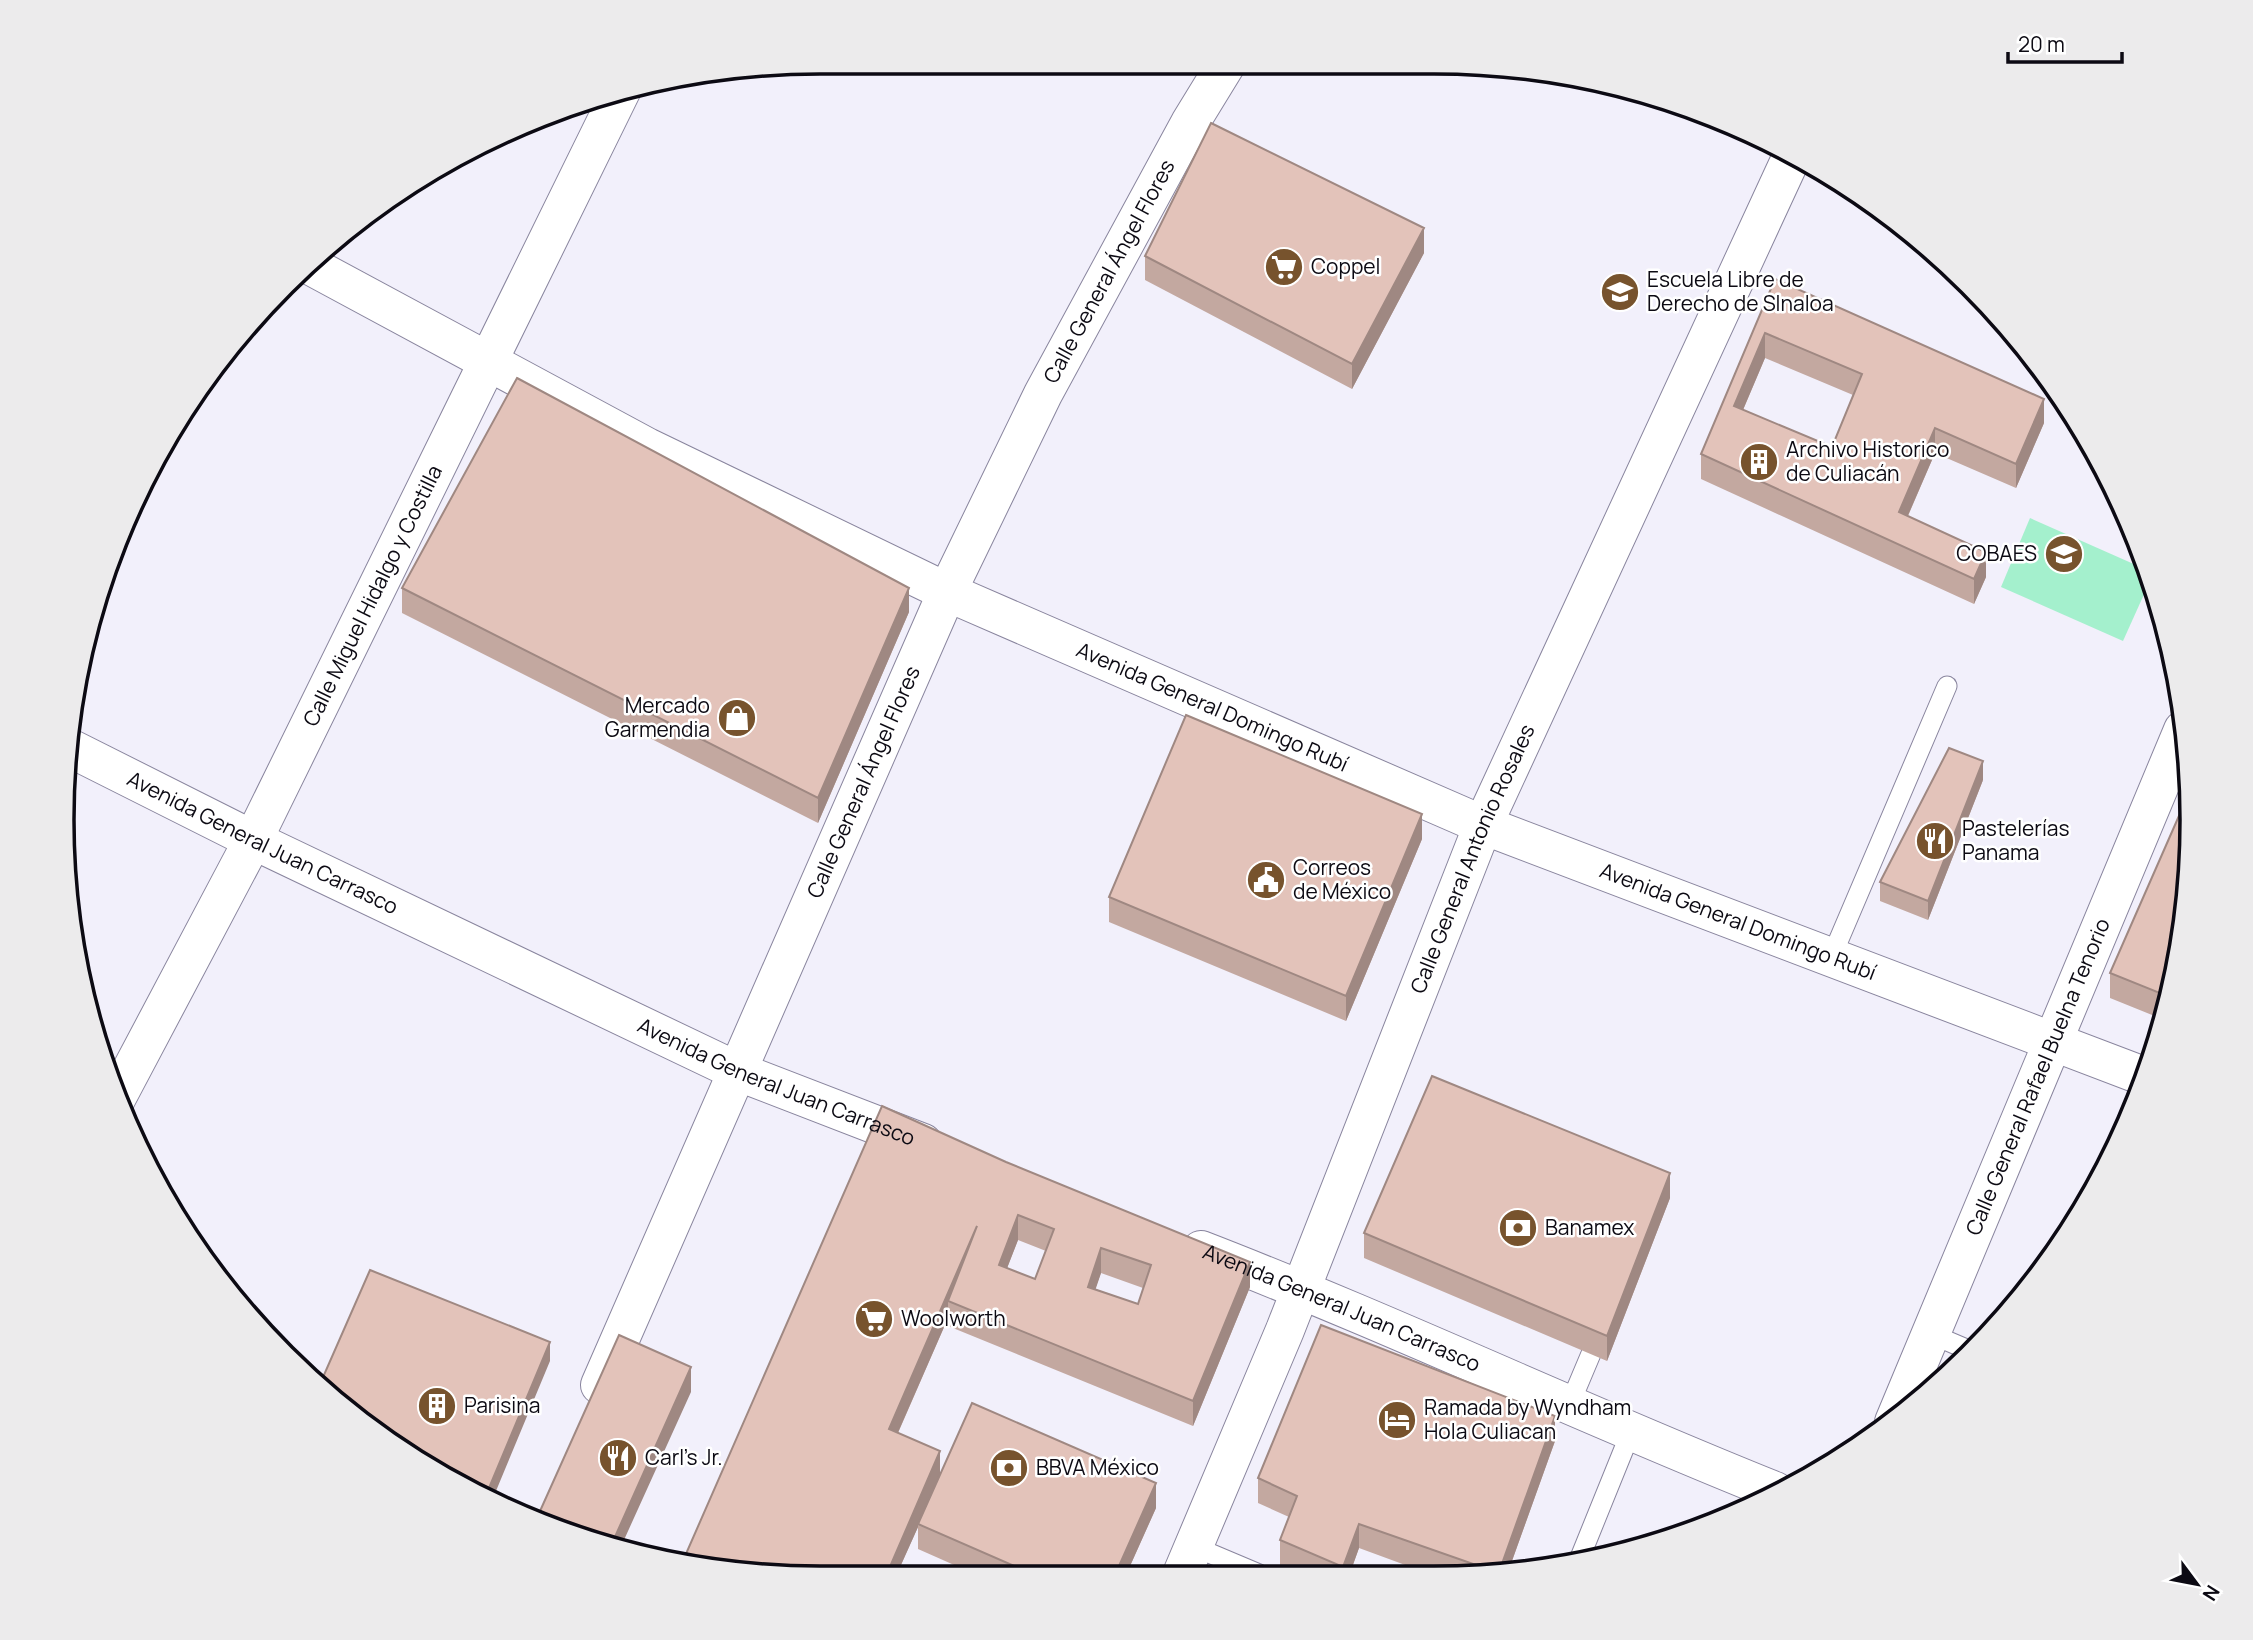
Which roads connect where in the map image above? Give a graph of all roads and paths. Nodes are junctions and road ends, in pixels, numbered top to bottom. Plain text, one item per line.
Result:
1 (1221, 73) edge
2 (616, 102) edge
3 (1789, 165) edge
4 (316, 270) edge
5 (489, 365) junction
6 (947, 592) junction
7 (1947, 687) dead end
8 (2176, 748) edge
9 (77, 752) edge
10 (1483, 825) junction
11 (253, 840) junction
12 (1831, 958) junction
13 (2052, 1042) junction
14 (739, 1072) junction
15 (2135, 1073) edge
16 (123, 1086) edge
17 (956, 1155) edge
18 (1173, 1239) edge
19 (1301, 1288) junction
20 (1609, 1309) edge
21 (1931, 1334) junction
22 (1962, 1347) edge
23 (1904, 1398) edge
24 (1569, 1406) junction
25 (585, 1420) edge
26 (1630, 1434) junction
27 (1767, 1488) edge
28 (1583, 1551) edge
29 (1189, 1561) edge
30 (1216, 1566) edge

1 - 6 street, Calle General Ángel Flores
2 - 5 street, Calle Miguel Hidalgo y Costilla
3 - 10 street, Calle General Antonio Rosales
4 - 5 street, Avenida General Domingo Rubí
5 - 6 street, Avenida General Domingo Rubí
5 - 11 street, Calle Miguel Hidalgo y Costilla
6 - 10 street, Avenida General Domingo Rubí
6 - 14 street, Calle General Ángel Flores
7 - 12 lane
8 - 13 street, Calle General Rafael Buelna Tenorio
9 - 11 street, Avenida General Juan Carrasco
10 - 12 street, Avenida General Domingo Rubí
10 - 19 street, Calle General Antonio Rosales
11 - 14 street, Avenida General Juan Carrasco
11 - 16 street, Calle Miguel Hidalgo y Costilla
12 - 13 street, Avenida General Domingo Rubí
13 - 15 street, Avenida General Domingo Rubí
13 - 21 street, Calle General Rafael Buelna Tenorio
14 - 17 street, Avenida General Juan Carrasco
14 - 25 street, Calle General Ángel Flores
18 - 19 street, Avenida General Juan Carrasco
19 - 24 street, Avenida General Juan Carrasco
19 - 29 street, Calle General Antonio Rosales
20 - 24 lane
21 - 22 lane
21 - 23 street, Calle General Rafael Buelna Tenorio
24 - 26 street, Avenida General Juan Carrasco
26 - 27 street, Avenida General Juan Carrasco
26 - 28 lane
29 - 30 lane

